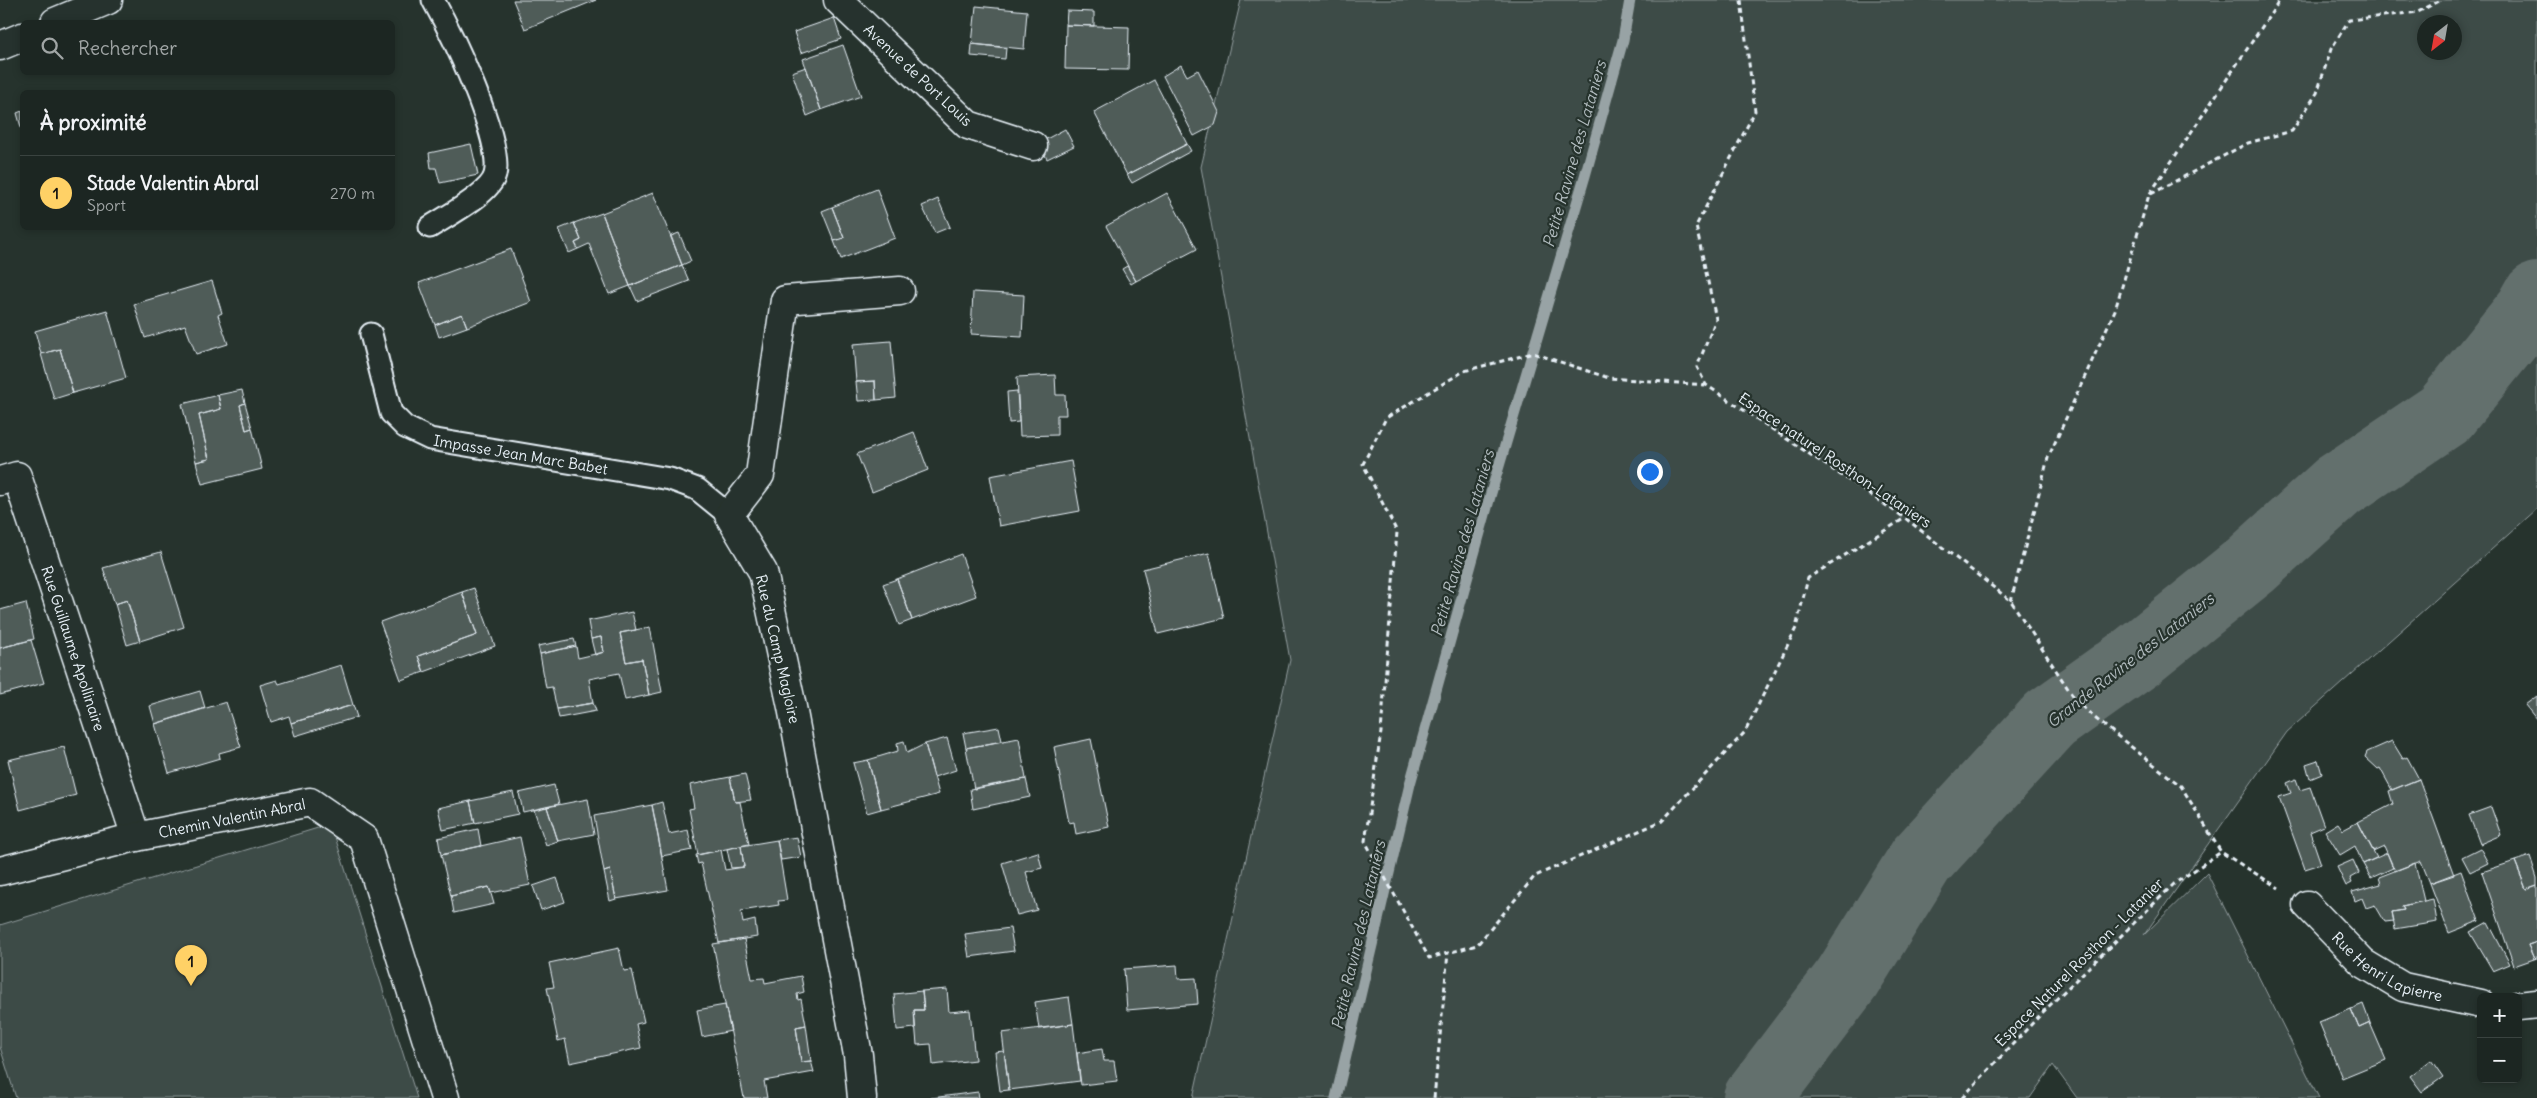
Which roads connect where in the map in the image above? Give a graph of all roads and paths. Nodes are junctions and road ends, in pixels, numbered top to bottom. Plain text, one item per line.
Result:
1 (108, 0) edge
2 (433, 0) edge
3 (838, 0) edge
4 (1741, 0) edge
5 (2280, 0) edge
6 (2441, 0) edge
7 (60, 20) edge
8 (20, 37) edge
9 (0, 46) edge
10 (1033, 146) dead end
11 (2149, 195) junction
12 (430, 226) dead end
13 (900, 291) dead end
14 (370, 334) dead end
15 (1706, 385) junction
16 (0, 481) edge
17 (729, 515) junction
18 (1905, 518) junction
19 (2011, 602) junction
20 (136, 836) junction
21 (2221, 852) junction
22 (0, 871) edge
23 (2307, 905) joint
24 (1448, 953) junction
25 (2477, 1003) edge
26 (2537, 1004) edge
27 (2522, 1006) edge
28 (445, 1098) edge
29 (862, 1098) edge
30 (1434, 1098) edge
31 (1962, 1098) edge

1 - 7 street
2 - 12 lane
3 - 10 street, Avenue de Port Louis
4 - 15 path
5 - 11 path
6 - 11 path
8 - 9 street
11 - 19 path
13 - 17 street
14 - 17 lane, Impasse Jean Marc Babet
15 - 18 path, Espace naturel Rosthon-Lataniers
15 - 24 path
16 - 20 street, Rue Guillaume Apollinaire
17 - 29 street, Rue du Camp Magloire
18 - 19 path, Espace naturel Rosthon-Lataniers
18 - 24 path
19 - 21 path, Espace naturel Rosthon-Lataniers
20 - 22 street, Chemin Valentin Abral
20 - 28 street, Chemin Valentin Abral
21 - 23 path
21 - 31 path, Espace Naturel Rosthon - Latanier
23 - 25 street, Rue Henri Lapierre
24 - 30 path
26 - 27 street

